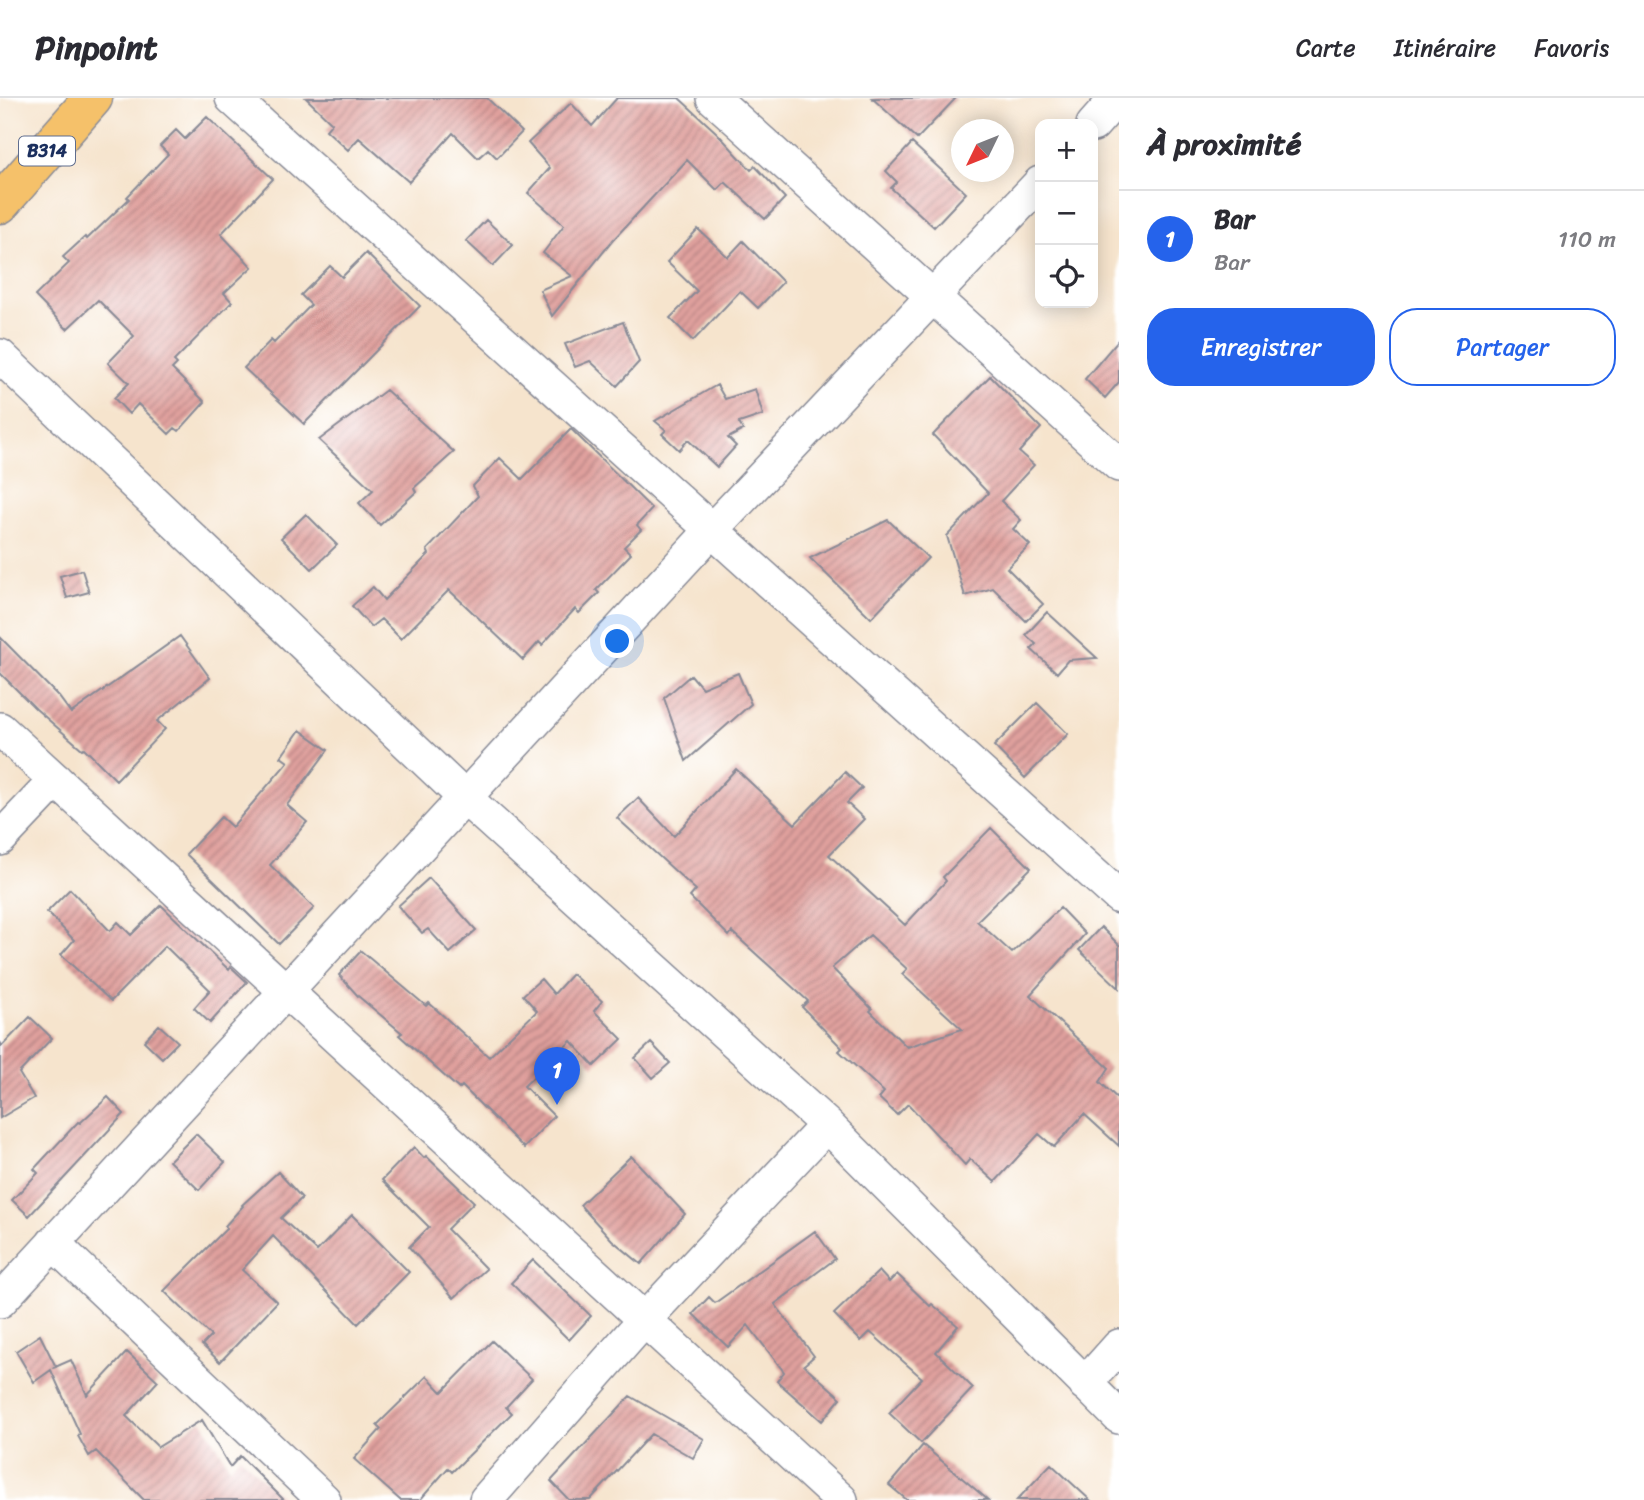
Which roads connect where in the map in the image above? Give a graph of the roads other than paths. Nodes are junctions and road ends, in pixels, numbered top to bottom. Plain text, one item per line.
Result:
1 (93, 98) edge
2 (232, 98) edge
3 (713, 98) edge
4 (1117, 98) edge
5 (1098, 119) edge
6 (1035, 188) edge
7 (0, 204) edge
8 (933, 297) junction
9 (0, 356) edge
10 (1119, 465) edge
11 (711, 531) junction
12 (0, 729) edge
13 (56, 780) junction
14 (464, 797) junction
15 (0, 839) edge
16 (1119, 897) edge
17 (287, 990) junction
18 (827, 1125) junction
19 (53, 1243) junction
20 (0, 1301) edge
21 (645, 1319) junction
22 (1119, 1346) edge
23 (1085, 1384) junction
24 (1119, 1417) edge
25 (324, 1500) edge
26 (486, 1500) edge
27 (841, 1500) edge

1 - 7 main road, B314
2 - 11 street
3 - 8 street
4 - 5 street
6 - 8 street
8 - 10 street
8 - 11 street
9 - 14 street
11 - 14 street
11 - 16 street
12 - 13 street
13 - 15 street
13 - 17 street
14 - 17 street
14 - 18 street
17 - 19 street
17 - 21 street
18 - 21 street
18 - 23 street
19 - 20 street
19 - 25 street
21 - 26 street
21 - 27 street
22 - 23 street
23 - 24 street

